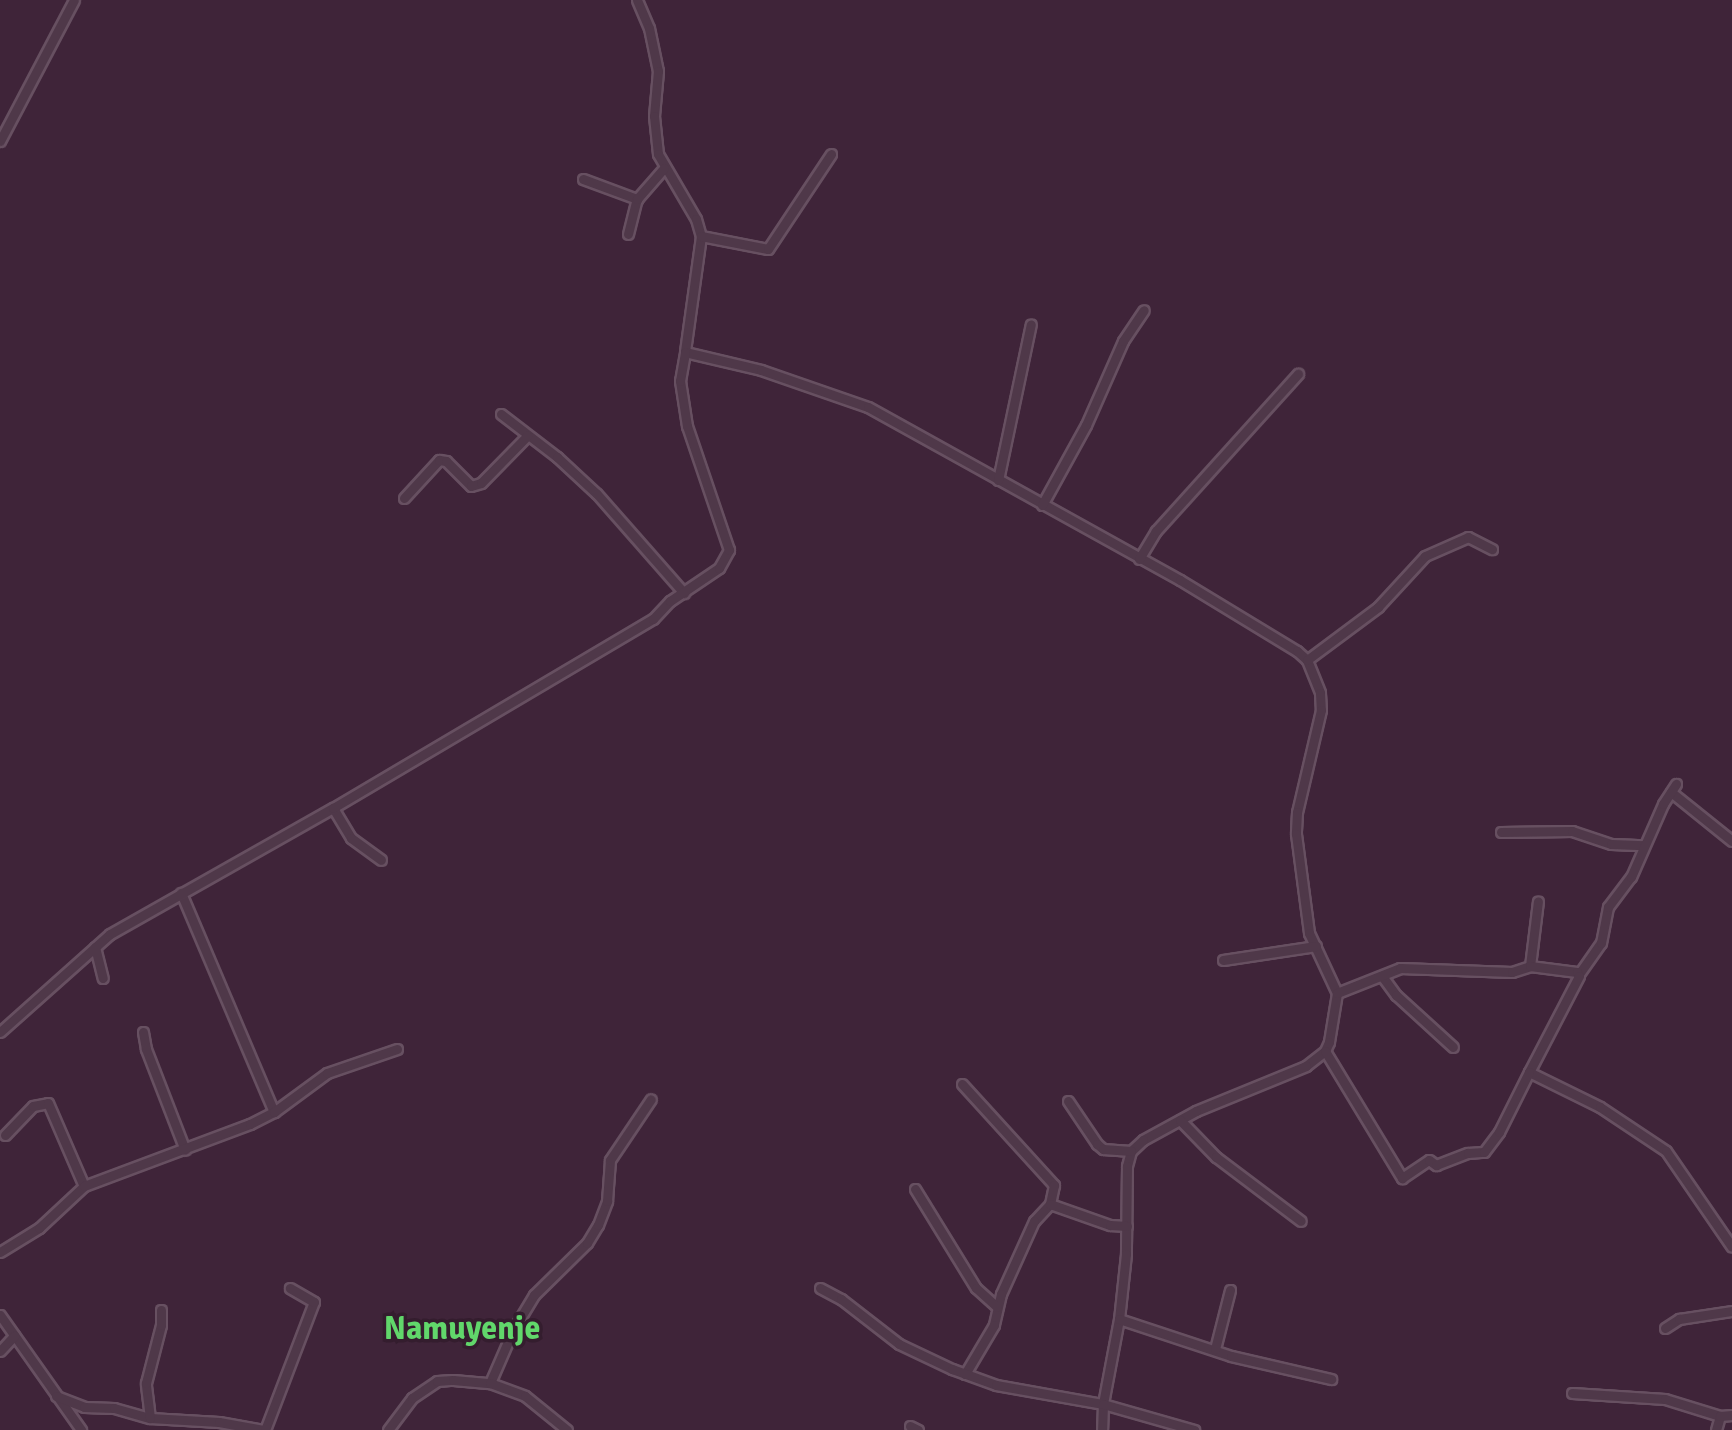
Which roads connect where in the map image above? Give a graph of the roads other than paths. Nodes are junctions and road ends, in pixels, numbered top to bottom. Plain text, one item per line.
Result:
1 (74, 0) edge
2 (637, 0) edge
3 (4, 122) edge
4 (0, 141) edge
5 (831, 154) dead end
6 (664, 168) junction
7 (583, 179) dead end
8 (637, 199) junction
9 (628, 234) dead end
10 (701, 236) junction
11 (1144, 310) dead end
12 (1031, 324) dead end
13 (685, 352) junction
14 (1298, 374) dead end
15 (501, 414) dead end
16 (527, 436) junction
17 (998, 480) junction
18 (404, 498) dead end
19 (1042, 505) junction
20 (1492, 549) dead end
21 (1139, 559) junction
22 (684, 593) junction
23 (1307, 660) junction
24 (333, 808) junction
25 (1501, 832) dead end
26 (1732, 841) edge
27 (1644, 845) junction
28 (381, 860) dead end
29 (181, 893) junction
30 (1538, 901) dead end
31 (1316, 946) junction
32 (95, 947) junction
33 (1223, 960) dead end
34 (1530, 966) junction
35 (1579, 974) junction
36 (1382, 976) junction
37 (103, 978) dead end
38 (1337, 993) junction
39 (0, 1032) edge
40 (143, 1032) dead end
41 (1453, 1047) dead end
42 (397, 1049) dead end
43 (1325, 1051) junction
44 (1529, 1072) junction
45 (962, 1084) dead end
46 (651, 1099) dead end
47 (1068, 1101) dead end
48 (274, 1112) junction
49 (1180, 1120) junction
50 (5, 1135) dead end
51 (185, 1150) junction
52 (1131, 1151) junction
53 (84, 1186) junction
54 (915, 1189) dead end
55 (1050, 1204) junction
56 (1301, 1221) dead end
57 (1127, 1226) junction
58 (1732, 1247) edge
59 (0, 1252) edge
60 (290, 1288) dead end
61 (820, 1288) dead end
62 (1230, 1290) dead end
63 (997, 1307) junction
64 (161, 1310) dead end
65 (1732, 1311) edge
66 (0, 1315) edge
67 (1119, 1319) junction
68 (1665, 1328) dead end
69 (14, 1336) junction
70 (1215, 1349) junction
71 (0, 1351) edge
72 (965, 1374) junction
73 (1331, 1379) dead end
74 (490, 1383) junction
75 (1572, 1393) dead end
76 (56, 1396) junction
77 (1103, 1404) junction
78 (1732, 1415) edge
79 (1720, 1416) junction
80 (150, 1418) junction
81 (81, 1430) edge
82 (264, 1430) edge
83 (388, 1430) edge
84 (567, 1430) edge
85 (1102, 1430) edge
86 (1194, 1430) edge
87 (1716, 1430) edge

1 - 3 street
2 - 6 street
3 - 4 street
5 - 10 street
6 - 8 street
6 - 10 street
7 - 8 street
8 - 9 street
10 - 13 street
11 - 19 street
12 - 17 street
13 - 17 street
13 - 22 street
14 - 21 street
15 - 16 street
16 - 18 street
16 - 22 street
17 - 19 street
19 - 21 street
20 - 23 street
21 - 23 street
22 - 24 street
23 - 31 street
24 - 28 street
24 - 29 street
25 - 27 street
26 - 27 street
27 - 35 street
29 - 32 street
29 - 48 street
30 - 34 street
31 - 33 street
31 - 38 street
32 - 37 street
32 - 39 street
34 - 35 street
34 - 36 street
35 - 44 street
36 - 38 street
36 - 41 street
38 - 43 street
40 - 51 street
42 - 48 street
43 - 44 street
43 - 49 street
44 - 58 street
45 - 55 street
46 - 74 street
47 - 52 street
48 - 51 street
49 - 52 street
49 - 56 street
50 - 53 street
51 - 53 street
52 - 57 street
53 - 59 street
54 - 63 street
55 - 57 street
55 - 63 street
57 - 67 street
60 - 82 street
61 - 72 street
62 - 70 street
63 - 72 street
64 - 80 street
65 - 68 street
66 - 69 street
67 - 70 street
67 - 77 street
69 - 71 street
69 - 76 street
70 - 73 street
72 - 77 street
74 - 83 street
74 - 84 street
75 - 79 street
76 - 80 street
76 - 81 street
77 - 85 street
77 - 86 street
78 - 79 street
79 - 87 street
80 - 82 street

